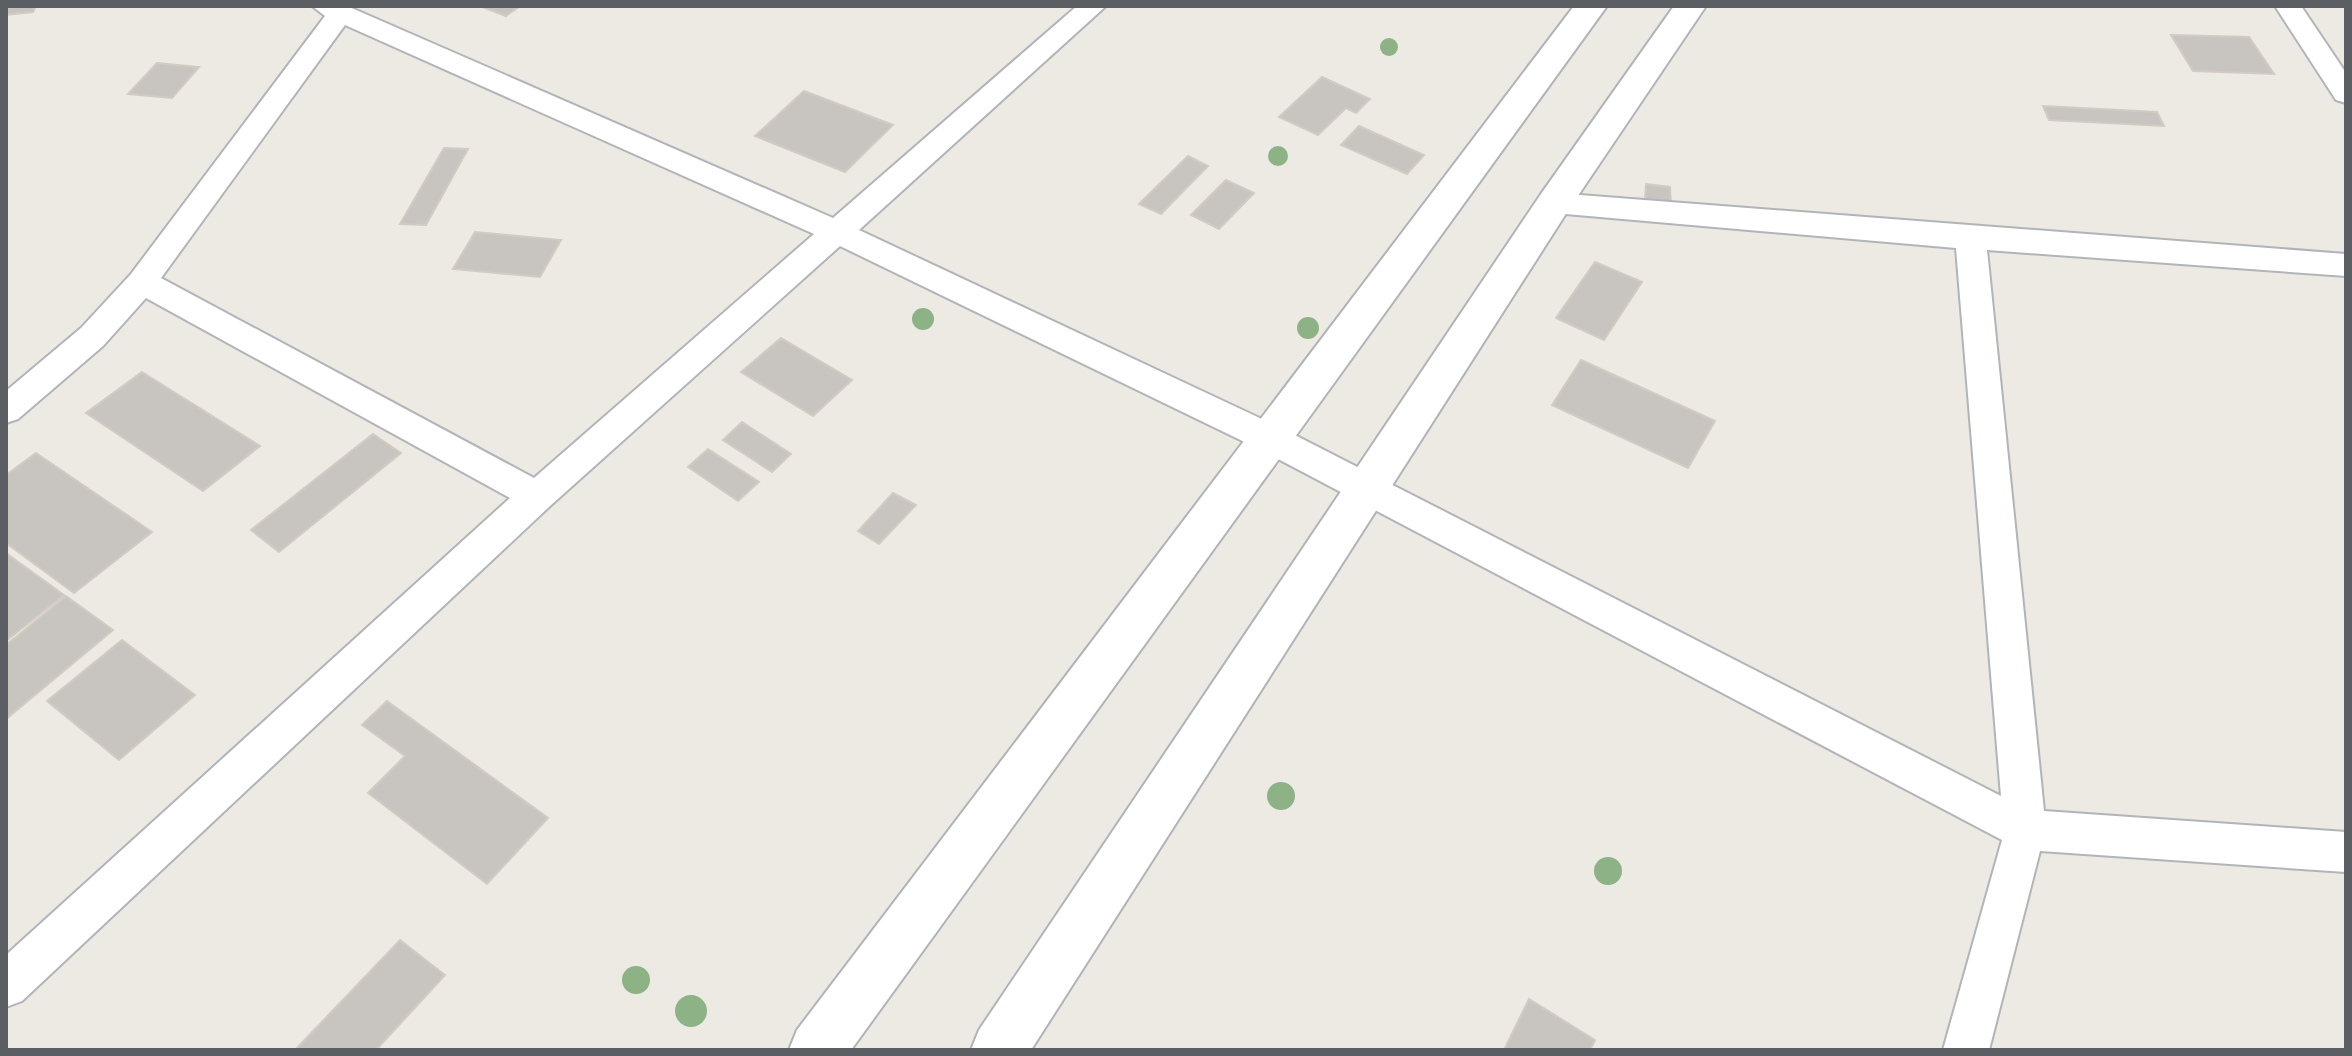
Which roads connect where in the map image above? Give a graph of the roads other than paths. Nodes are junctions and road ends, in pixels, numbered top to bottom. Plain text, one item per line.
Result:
1 (1093, 6) edge
2 (1591, 6) edge
3 (1690, 6) edge
4 (2288, 6) edge
5 (333, 9) edge
6 (2346, 94) edge
7 (1554, 203) junction
8 (837, 232) junction
9 (1970, 238) junction
10 (2346, 265) edge
11 (142, 282) junction
12 (6, 410) edge
13 (1271, 439) junction
14 (1367, 489) junction
15 (537, 496) junction
16 (2025, 830) junction
17 (2346, 852) edge
18 (6, 985) edge
19 (817, 1050) edge
20 (999, 1050) edge
21 (1966, 1050) edge

1 - 8 street
2 - 13 main road
3 - 7 main road
4 - 6 street
5 - 8 street
5 - 11 street
7 - 9 street
7 - 14 main road
8 - 13 street
8 - 15 street
9 - 10 street
9 - 16 street
11 - 12 street
11 - 15 street
13 - 14 street
13 - 19 main road
14 - 16 street
14 - 20 main road
15 - 18 street
16 - 17 street
16 - 21 street

